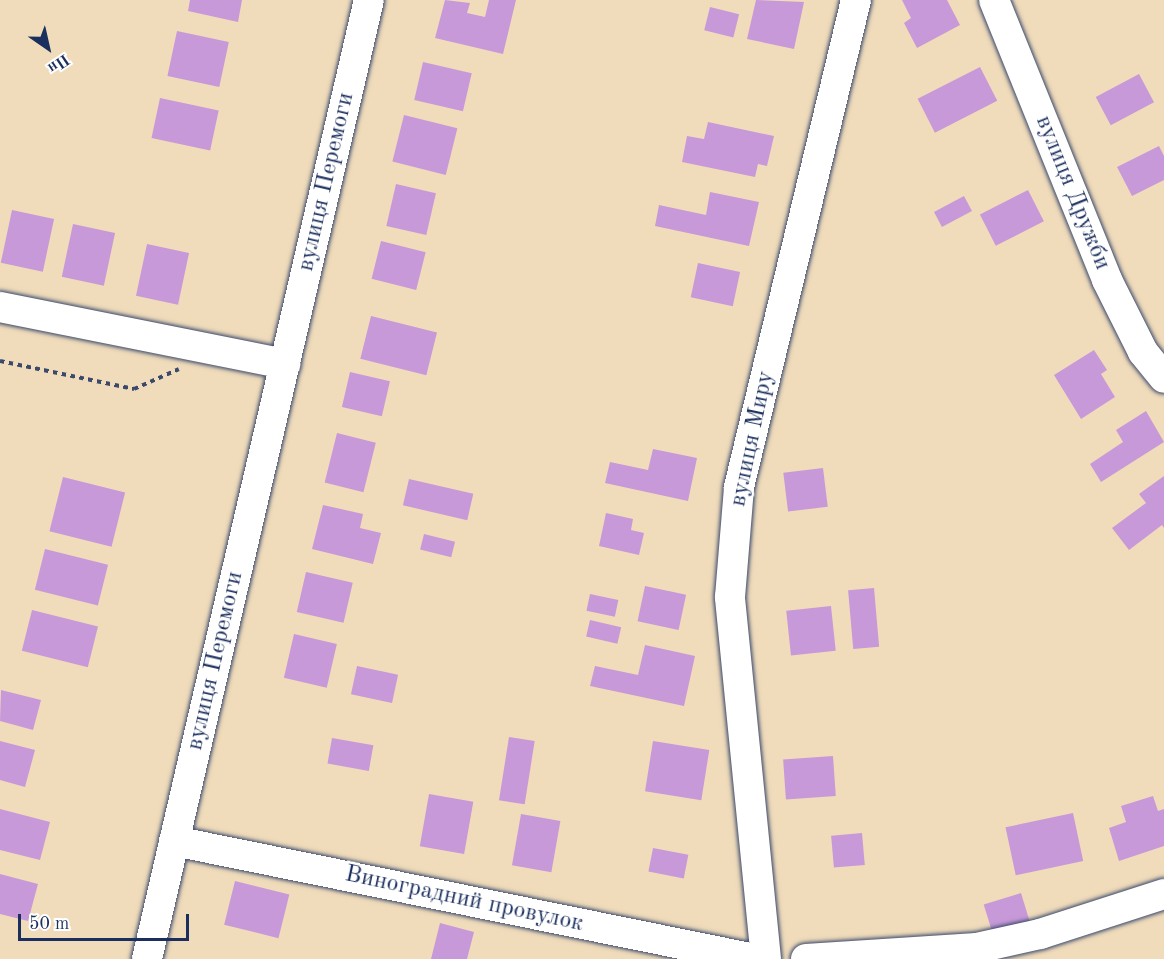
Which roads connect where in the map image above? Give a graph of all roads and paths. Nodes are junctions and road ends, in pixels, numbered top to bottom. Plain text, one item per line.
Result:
1 (369, 0) edge
2 (856, 0) edge
3 (994, 0) edge
4 (0, 307) edge
5 (221, 351) junction
6 (0, 361) edge
7 (285, 364) junction
8 (1164, 378) edge
9 (174, 841) junction
10 (1164, 894) edge
11 (147, 959) edge
12 (754, 959) edge
13 (766, 959) edge
14 (806, 959) edge

1 - 7 street, вулиця Перемоги
2 - 13 street, вулиця Миру
3 - 8 street, вулиця Дружби
4 - 5 street
5 - 6 path
5 - 7 street
7 - 9 street, вулиця Перемоги
9 - 11 street, вулиця Перемоги
9 - 12 street, Виноградний провулок
10 - 14 street

